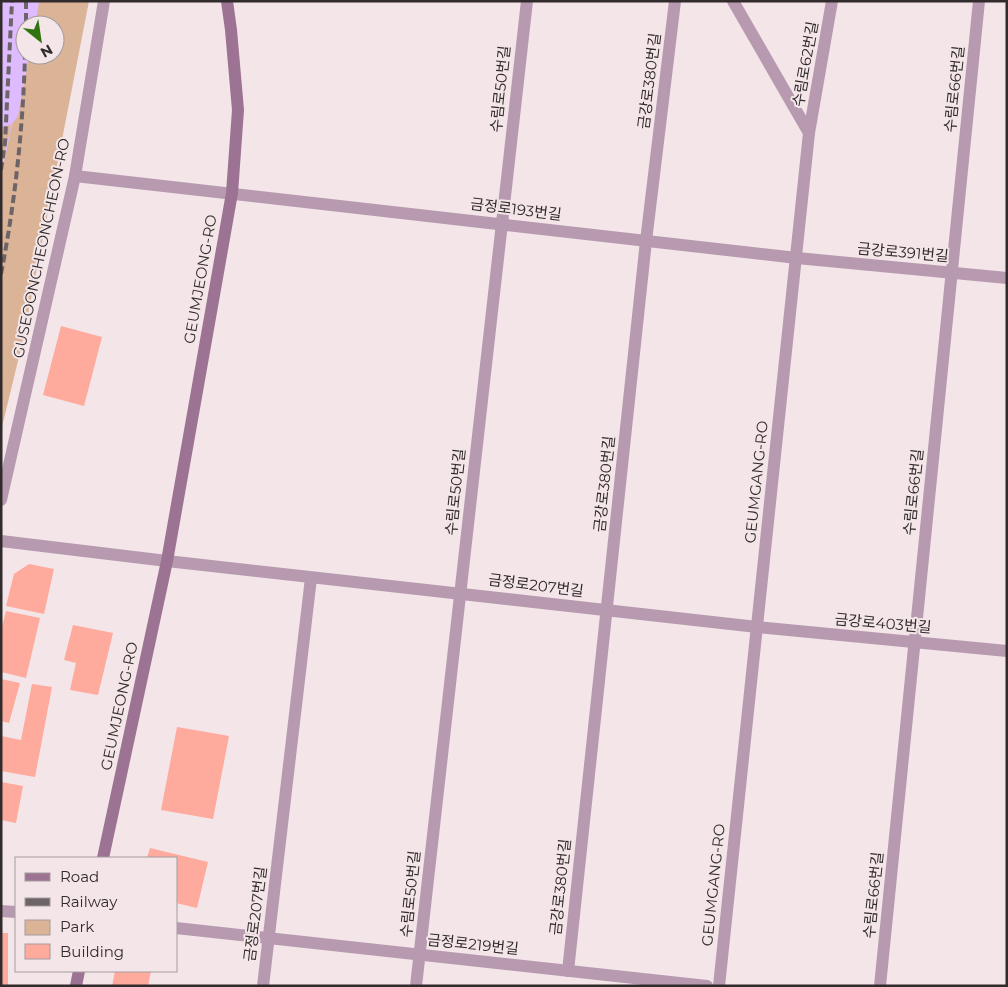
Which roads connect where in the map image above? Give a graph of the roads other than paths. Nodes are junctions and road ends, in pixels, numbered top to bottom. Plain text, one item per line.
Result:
1 (104, 1) edge
2 (226, 1) edge
3 (527, 1) edge
4 (675, 1) edge
5 (733, 1) edge
6 (832, 1) edge
7 (979, 1) edge
8 (809, 133) junction
9 (76, 176) junction
10 (232, 193) junction
11 (502, 224) junction
12 (646, 241) junction
13 (797, 258) junction
14 (952, 272) junction
15 (1007, 278) edge
16 (1, 500) edge
17 (1, 541) edge
18 (167, 560) junction
19 (311, 578) junction
20 (460, 593) junction
21 (606, 610) junction
22 (757, 628) junction
23 (914, 643) junction
24 (1007, 651) edge
25 (103, 857) edge
26 (1, 911) edge
27 (15, 912) edge
28 (178, 928) edge
29 (268, 938) junction
30 (420, 954) junction
31 (568, 970) junction
32 (79, 972) edge
33 (76, 986) edge
34 (263, 986) edge
35 (416, 986) edge
36 (707, 986) edge
37 (719, 986) edge
38 (880, 986) edge

1 - 9 street, GUSEOONCHEONCHEON-RO
2 - 10 main road, GEUMJEONG-RO
3 - 11 street, 수림로50번길
4 - 12 street, 금강로380번길
5 - 8 street
6 - 8 street, 수림로62번길
7 - 14 street, 수림로66번길
8 - 13 street, GEUMGANG-RO
9 - 10 street, 금정로193번길
9 - 16 street, GUSEOONCHEONCHEON-RO
10 - 11 street, 금정로193번길
10 - 18 main road, GEUMJEONG-RO
11 - 12 street, 금정로193번길
11 - 20 street, 수림로50번길
12 - 13 street, 금정로193번길
12 - 21 street, 금강로380번길
13 - 14 street, 금강로391번길
13 - 22 street, GEUMGANG-RO
14 - 15 street, 금강로391번길
14 - 23 street, 수림로66번길
17 - 18 street
18 - 19 street, 금정로207번길
18 - 25 main road, GEUMJEONG-RO
19 - 20 street, 금정로207번길
19 - 29 street, 금정로207번길
20 - 21 street, 금정로207번길
20 - 30 street, 수림로50번길
21 - 22 street, 금정로207번길
21 - 31 street, 금강로380번길
22 - 23 street, 금강로403번길
22 - 37 street, GEUMGANG-RO
23 - 24 street, 금강로403번길
23 - 38 street, 수림로66번길
26 - 27 street
28 - 29 street, 금정로219번길
29 - 30 street, 금정로219번길
29 - 34 street, 금정로207번길
30 - 31 street, 금정로219번길
30 - 35 street, 수림로50번길
31 - 36 street, 금정로219번길
32 - 33 main road

